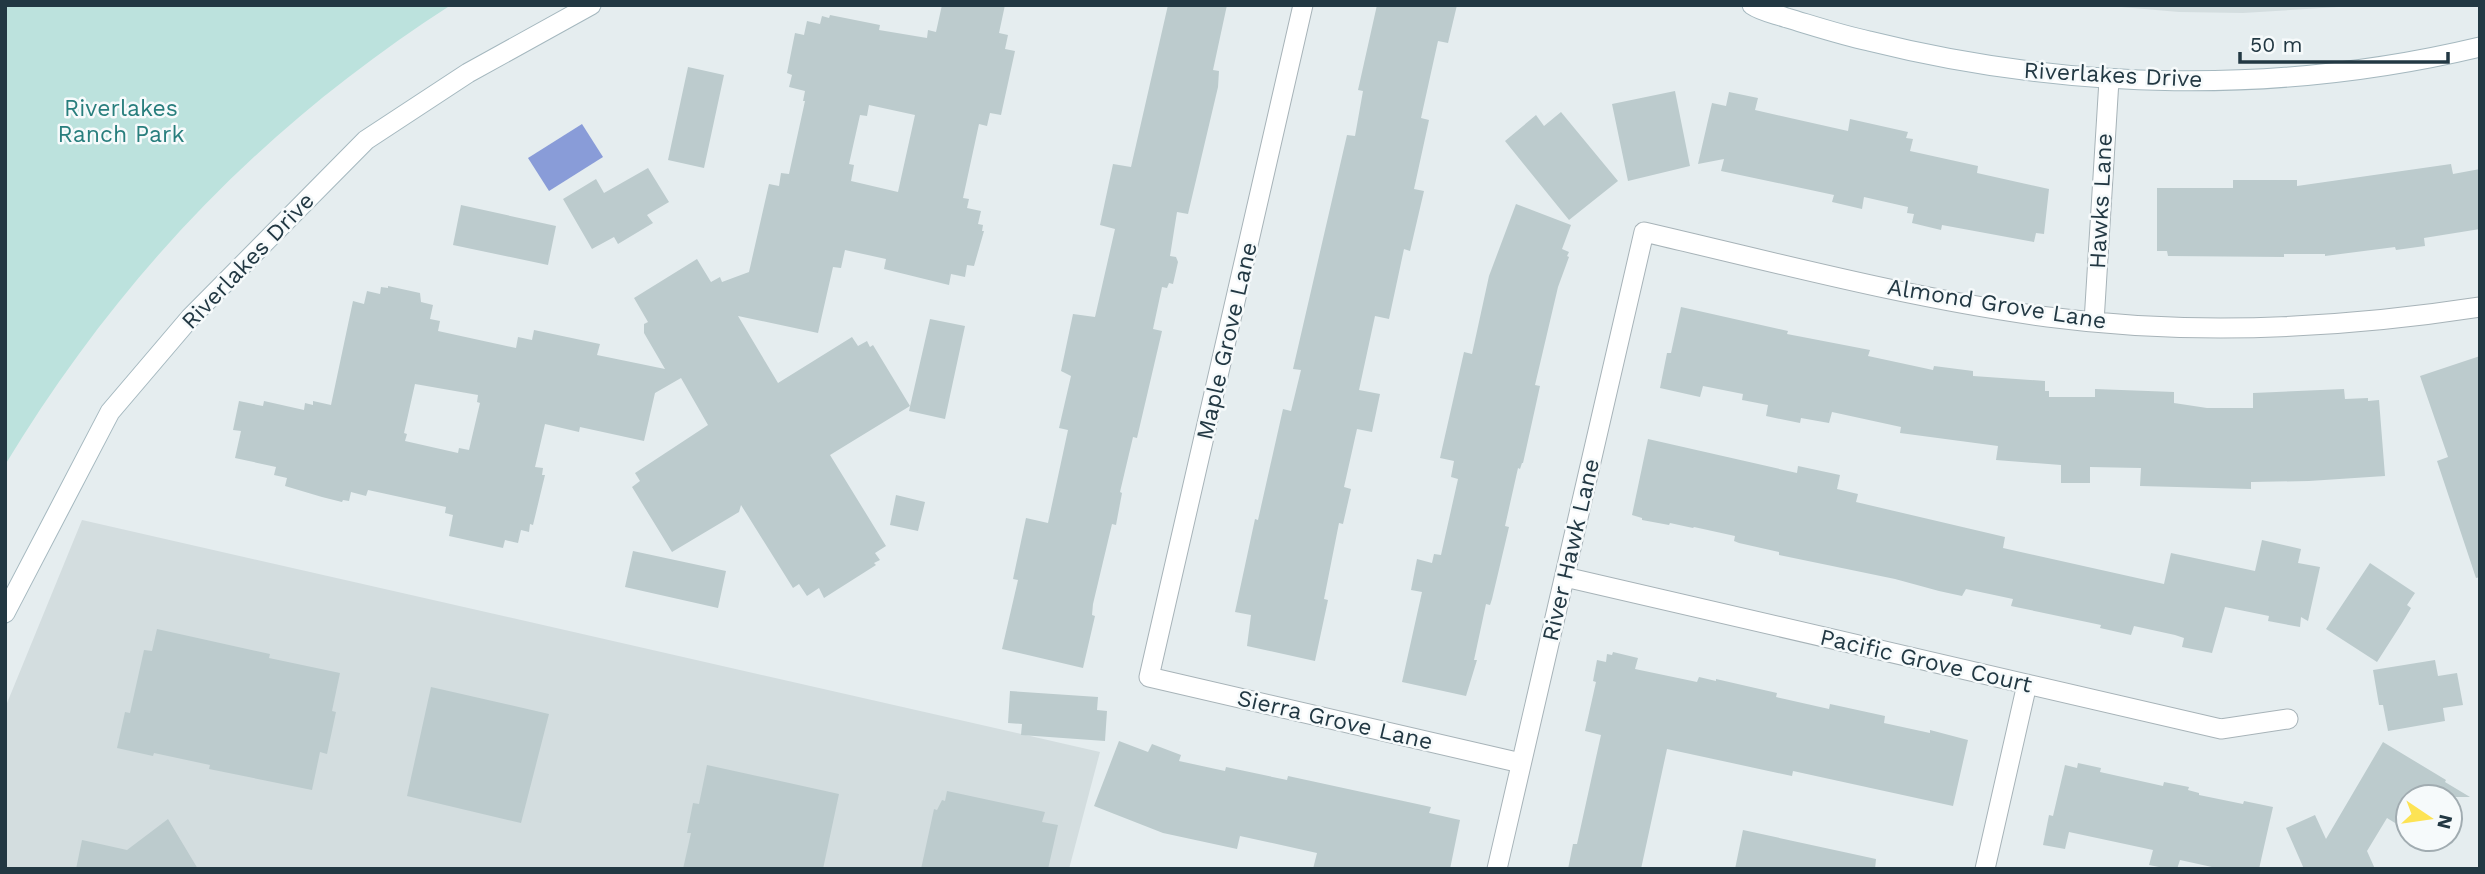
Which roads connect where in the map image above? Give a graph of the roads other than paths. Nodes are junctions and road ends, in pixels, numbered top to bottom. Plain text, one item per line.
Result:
1 (591, 5) edge
2 (1303, 5) edge
3 (1752, 5) edge
4 (2480, 47) edge
5 (2109, 80) junction
6 (1644, 232) joint
7 (2480, 307) edge
8 (2094, 322) junction
9 (1565, 577) junction
10 (5, 613) edge
11 (1149, 677) joint
12 (2028, 684) junction
13 (2288, 719) dead end
14 (1521, 763) junction
15 (1497, 869) edge
16 (1985, 869) edge

1 - 10 street, Riverlakes Drive
2 - 11 street, Maple Grove Lane
3 - 5 street, Riverlakes Drive
4 - 5 street, Riverlakes Drive
5 - 8 street, Hawks Lane
6 - 8 street, Almond Grove Lane
6 - 9 street, River Hawk Lane
7 - 8 street, Almond Grove Lane
9 - 12 street, Pacific Grove Court
9 - 14 street, River Hawk Lane
11 - 14 street, Sierra Grove Lane
12 - 13 street, Pacific Grove Court
12 - 16 street
14 - 15 street, River Hawk Lane

